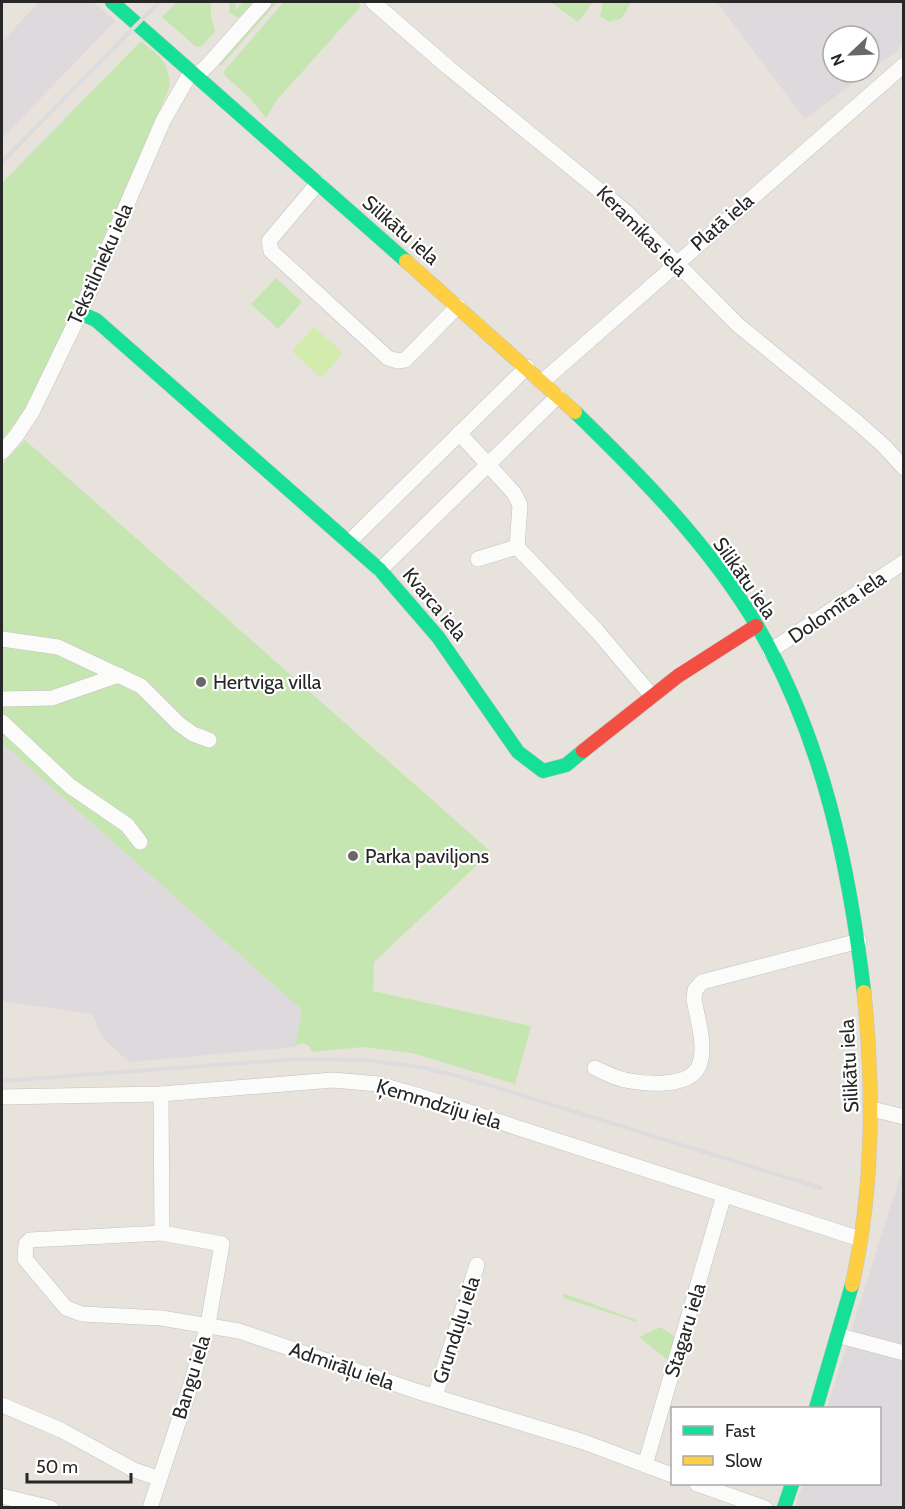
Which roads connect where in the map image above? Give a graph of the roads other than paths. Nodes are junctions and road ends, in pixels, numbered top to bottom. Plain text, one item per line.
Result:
1 (112, 2) edge
2 (264, 2) edge
3 (373, 2) edge
4 (903, 65) edge
5 (194, 74) junction
6 (318, 183) junction
7 (675, 263) junction
8 (458, 306) junction
9 (80, 313) junction
10 (527, 367) junction
11 (543, 381) junction
12 (558, 396) junction
13 (459, 433) junction
14 (2, 452) edge
15 (488, 464) junction
16 (903, 468) edge
17 (350, 541) junction
18 (517, 547) junction
19 (478, 559) dead end
20 (903, 562) edge
21 (380, 570) junction
22 (756, 626) junction
23 (2, 639) edge
24 (770, 651) junction
25 (119, 675) junction
26 (652, 696) junction
27 (2, 699) edge
28 (2, 722) edge
29 (209, 740) dead end
30 (140, 842) dead end
31 (859, 941) junction
32 (595, 1068) dead end
33 (161, 1094) junction
34 (2, 1097) edge
35 (872, 1109) junction
36 (903, 1117) edge
37 (724, 1195) junction
38 (162, 1233) junction
39 (860, 1239) junction
40 (477, 1265) dead end
41 (208, 1324) junction
42 (840, 1336) junction
43 (903, 1353) edge
44 (435, 1396) junction
45 (2, 1405) edge
46 (816, 1407) edge
47 (645, 1465) junction
48 (671, 1475) edge
49 (158, 1478) junction
50 (700, 1485) edge
51 (792, 1485) edge
52 (2, 1496) edge
53 (51, 1508) edge
54 (150, 1508) edge
55 (765, 1508) edge
56 (784, 1508) edge

1 - 5 main road, Silikātu iela
2 - 5 street
3 - 7 street, Keramikas iela
4 - 7 street, Platā iela
5 - 6 main road, Silikātu iela
5 - 9 street, Tekstilnieku iela
6 - 8 main road, Silikātu iela
6 - 8 street
7 - 11 street, Platā iela
7 - 16 street, Keramikas iela
8 - 10 main road, Silikātu iela
9 - 14 street, Tekstilnieku iela
9 - 17 main road, Kvarca iela
10 - 11 main road, Silikātu iela
10 - 13 street
11 - 12 main road, Silikātu iela
12 - 15 street
12 - 22 main road, Silikātu iela
13 - 15 street
13 - 17 street
15 - 18 street
15 - 21 street
17 - 21 main road, Kvarca iela
18 - 19 street
18 - 26 street
20 - 24 street, Dolomīta iela
21 - 26 main road, Kvarca iela
22 - 24 main road, Silikātu iela
22 - 26 main road, Kvarca iela
23 - 25 street
24 - 31 main road, Silikātu iela
25 - 27 street
25 - 29 street
28 - 30 street
31 - 32 street
31 - 35 main road, Silikātu iela
33 - 34 street, Ķemmdziju iela
33 - 37 street, Ķemmdziju iela
33 - 38 street
35 - 36 street
35 - 39 main road, Silikātu iela
37 - 39 street, Ķemmdziju iela
37 - 47 street, Stagaru iela
38 - 41 street, Bangu iela
38 - 41 street, Admirāļu iela
39 - 42 main road, Silikātu iela
40 - 44 street, Grunduļu iela
41 - 44 street, Admirāļu iela
41 - 49 street, Bangu iela
42 - 43 street
42 - 46 main road, Silikātu iela
44 - 47 street, Admirāļu iela
45 - 49 street
47 - 48 street, Admirāļu iela
49 - 54 street, Bangu iela
50 - 55 street
51 - 56 main road
52 - 53 street

